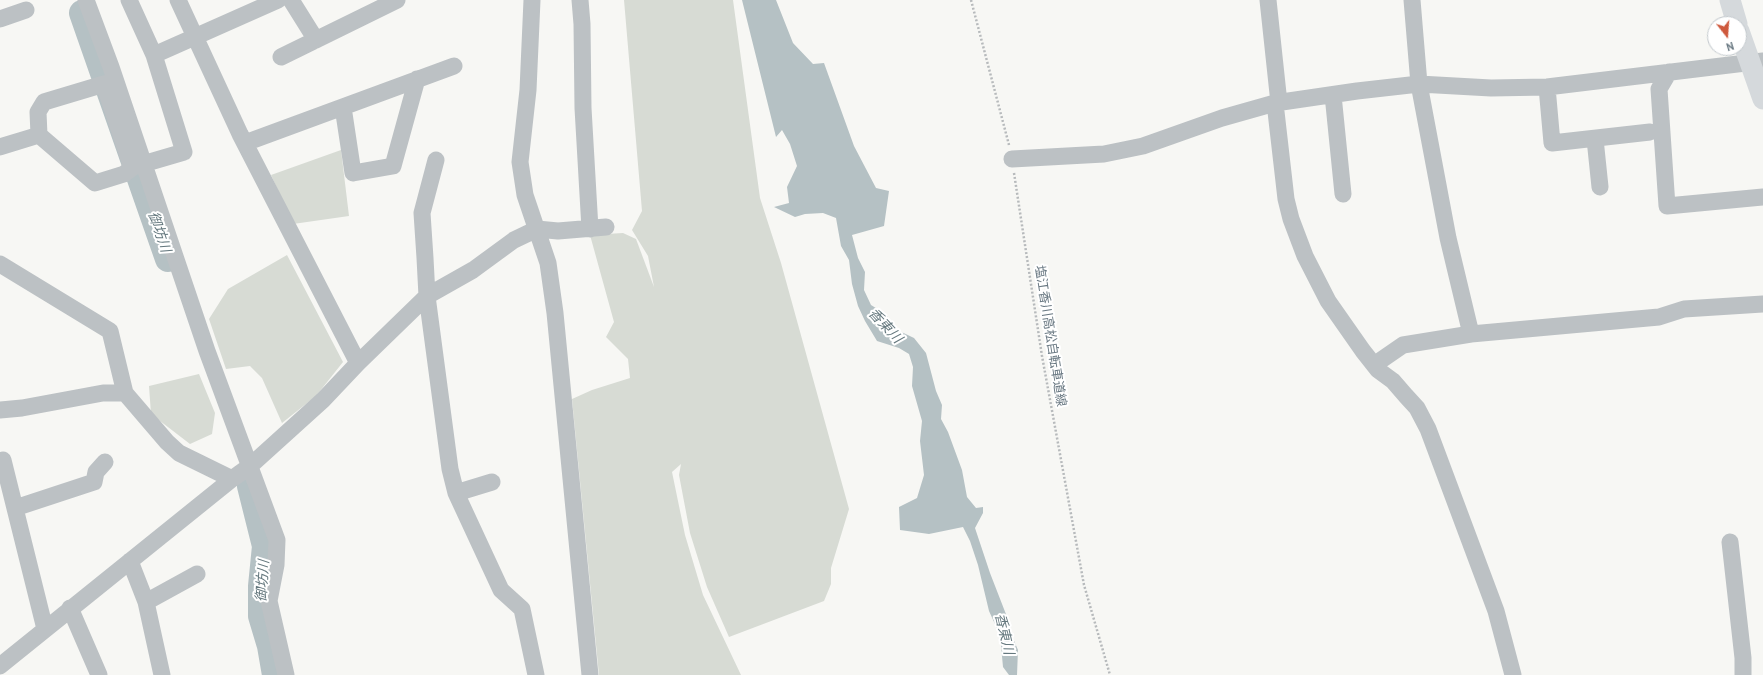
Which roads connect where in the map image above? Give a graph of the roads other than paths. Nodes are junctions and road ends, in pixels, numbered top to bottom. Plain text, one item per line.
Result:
1 (86, 0) edge
2 (129, 0) edge
3 (178, 0) edge
4 (278, 0) edge
5 (291, 0) edge
6 (397, 0) edge
7 (532, 0) edge
8 (580, 0) edge
9 (1268, 0) edge
10 (1412, 0) edge
11 (1730, 0) edge
12 (26, 10) dead end
13 (1735, 16) edge
14 (0, 18) edge
15 (194, 36) junction
16 (316, 40) junction
17 (1747, 45) edge
18 (154, 55) junction
19 (281, 57) dead end
20 (1757, 62) edge
21 (454, 66) dead end
22 (1669, 72) junction
23 (418, 79) junction
24 (1419, 84) junction
25 (1547, 86) junction
26 (1333, 95) junction
27 (1763, 99) edge
28 (1277, 103) junction
29 (343, 107) junction
30 (1650, 132) dead end
31 (39, 135) junction
32 (1595, 139) junction
33 (245, 143) junction
34 (0, 147) edge
35 (1012, 159) road end
36 (436, 160) dead end
37 (143, 164) junction
38 (1600, 187) dead end
39 (1343, 194) dead end
40 (1763, 197) edge
41 (537, 229) junction
42 (0, 264) edge
43 (427, 296) junction
44 (1763, 304) edge
45 (1471, 334) junction
46 (358, 363) junction
47 (1374, 364) junction
48 (125, 393) junction
49 (0, 410) edge
50 (3, 460) dead end
51 (105, 462) dead end
52 (250, 466) junction
53 (232, 479) junction
54 (492, 482) dead end
55 (456, 493) junction
56 (15, 508) junction
57 (1730, 542) dead end
58 (130, 561) junction
59 (197, 574) dead end
60 (146, 602) junction
61 (70, 608) junction
62 (45, 629) junction
63 (0, 666) edge
64 (99, 675) edge
65 (162, 675) edge
66 (286, 675) edge
67 (536, 675) edge
68 (590, 675) edge
69 (1513, 675) edge
70 (1743, 675) edge

1 - 37 street
2 - 18 street
3 - 15 street
4 - 15 street
5 - 16 street
6 - 16 street
7 - 41 street
8 - 41 street
9 - 28 street
10 - 24 street
11 - 13 main road
12 - 14 street
15 - 18 street
15 - 33 street
16 - 19 street
17 - 20 main road
18 - 37 street
20 - 22 street
20 - 27 main road
21 - 23 street
22 - 25 street
22 - 40 street
23 - 29 street
23 - 29 street
24 - 25 street
24 - 26 street
24 - 45 street
25 - 32 street
26 - 28 street
26 - 39 street
28 - 35 street
28 - 47 street
29 - 33 street
30 - 32 street
31 - 31 street
31 - 34 street
32 - 38 street
33 - 46 street
36 - 43 street
37 - 52 street
41 - 43 street
41 - 68 street
42 - 48 street
43 - 46 street
43 - 55 street
44 - 45 street
45 - 47 street
46 - 52 street
47 - 69 street
48 - 49 street
48 - 53 street
50 - 56 street
51 - 56 street
52 - 53 street
52 - 66 street
53 - 58 street
54 - 55 street
55 - 67 street
56 - 62 street
57 - 70 street
58 - 60 street
58 - 61 street
59 - 60 street
60 - 65 street
61 - 62 street
61 - 64 street
62 - 63 street

